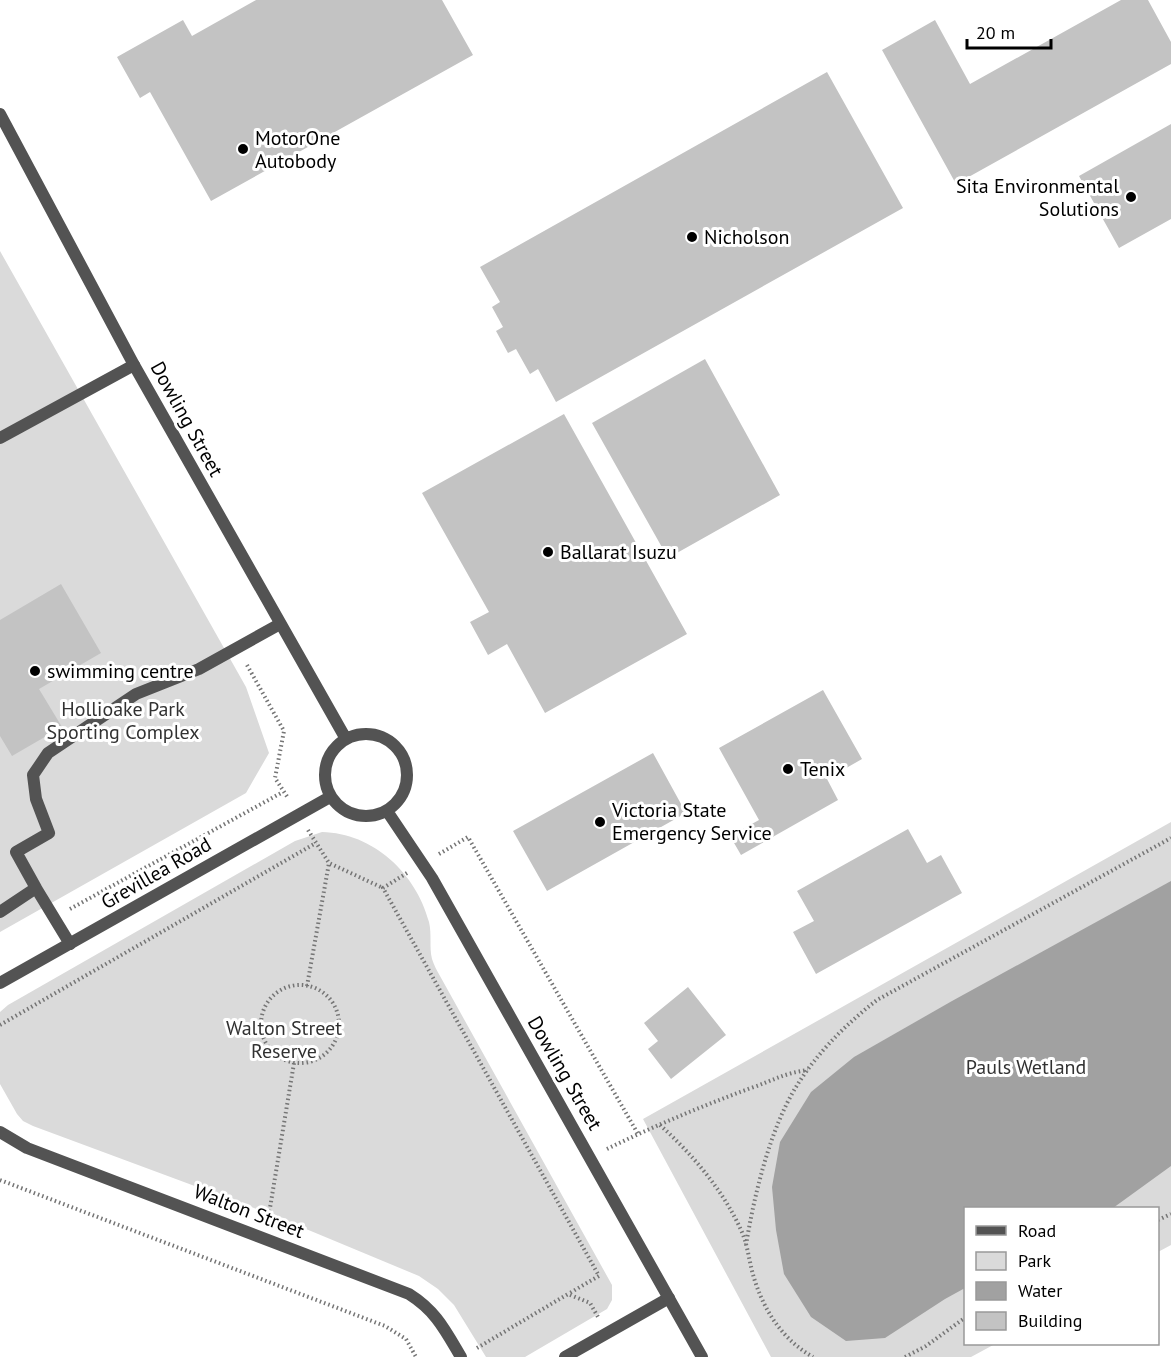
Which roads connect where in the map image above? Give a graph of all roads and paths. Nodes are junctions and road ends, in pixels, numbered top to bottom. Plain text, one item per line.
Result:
1 (0, 115) edge
2 (134, 365) junction
3 (0, 438) edge
4 (280, 624) junction
5 (237, 648) junction
6 (346, 740) junction
7 (283, 792) junction
8 (330, 797) junction
9 (387, 811) junction
10 (298, 815) junction
11 (1171, 838) edge
12 (316, 843) junction
13 (329, 863) junction
14 (36, 888) junction
15 (383, 888) dead end
16 (0, 912) edge
17 (54, 918) junction
18 (70, 944) junction
19 (0, 983) edge
20 (307, 986) junction
21 (0, 1025) edge
22 (294, 1062) junction
23 (808, 1070) junction
24 (660, 1125) junction
25 (0, 1132) edge
26 (590, 1158) junction
27 (0, 1180) edge
28 (265, 1238) junction
29 (746, 1245) junction
30 (669, 1298) junction
31 (964, 1318) edge
32 (606, 1334) junction
33 (466, 1354) edge
34 (416, 1357) edge
35 (565, 1357) edge
36 (702, 1357) edge
37 (813, 1357) edge
38 (905, 1357) edge

1 - 2 street, Dowling Street
2 - 3 street
2 - 4 street, Dowling Street
4 - 5 street
4 - 6 street, Dowling Street
5 - 7 path
5 - 14 street
6 - 8 street
6 - 9 street
7 - 10 path
7 - 17 path
8 - 9 street
8 - 10 street, Grevillea Road
9 - 26 street, Dowling Street
10 - 12 path
10 - 18 street, Grevillea Road
11 - 23 path
12 - 13 path
12 - 21 path
13 - 15 path
13 - 20 path
14 - 16 street
14 - 17 street
17 - 18 street
18 - 19 street, Grevillea Road
20 - 22 path
20 - 22 path
22 - 28 path
23 - 24 path
23 - 29 path
24 - 26 path
24 - 29 path
25 - 28 street, Walton Street
26 - 30 street, Dowling Street
27 - 34 path
28 - 33 street, Walton Street
29 - 37 path
30 - 32 street
30 - 36 street, Dowling Street
31 - 38 path
32 - 33 path
32 - 35 street

